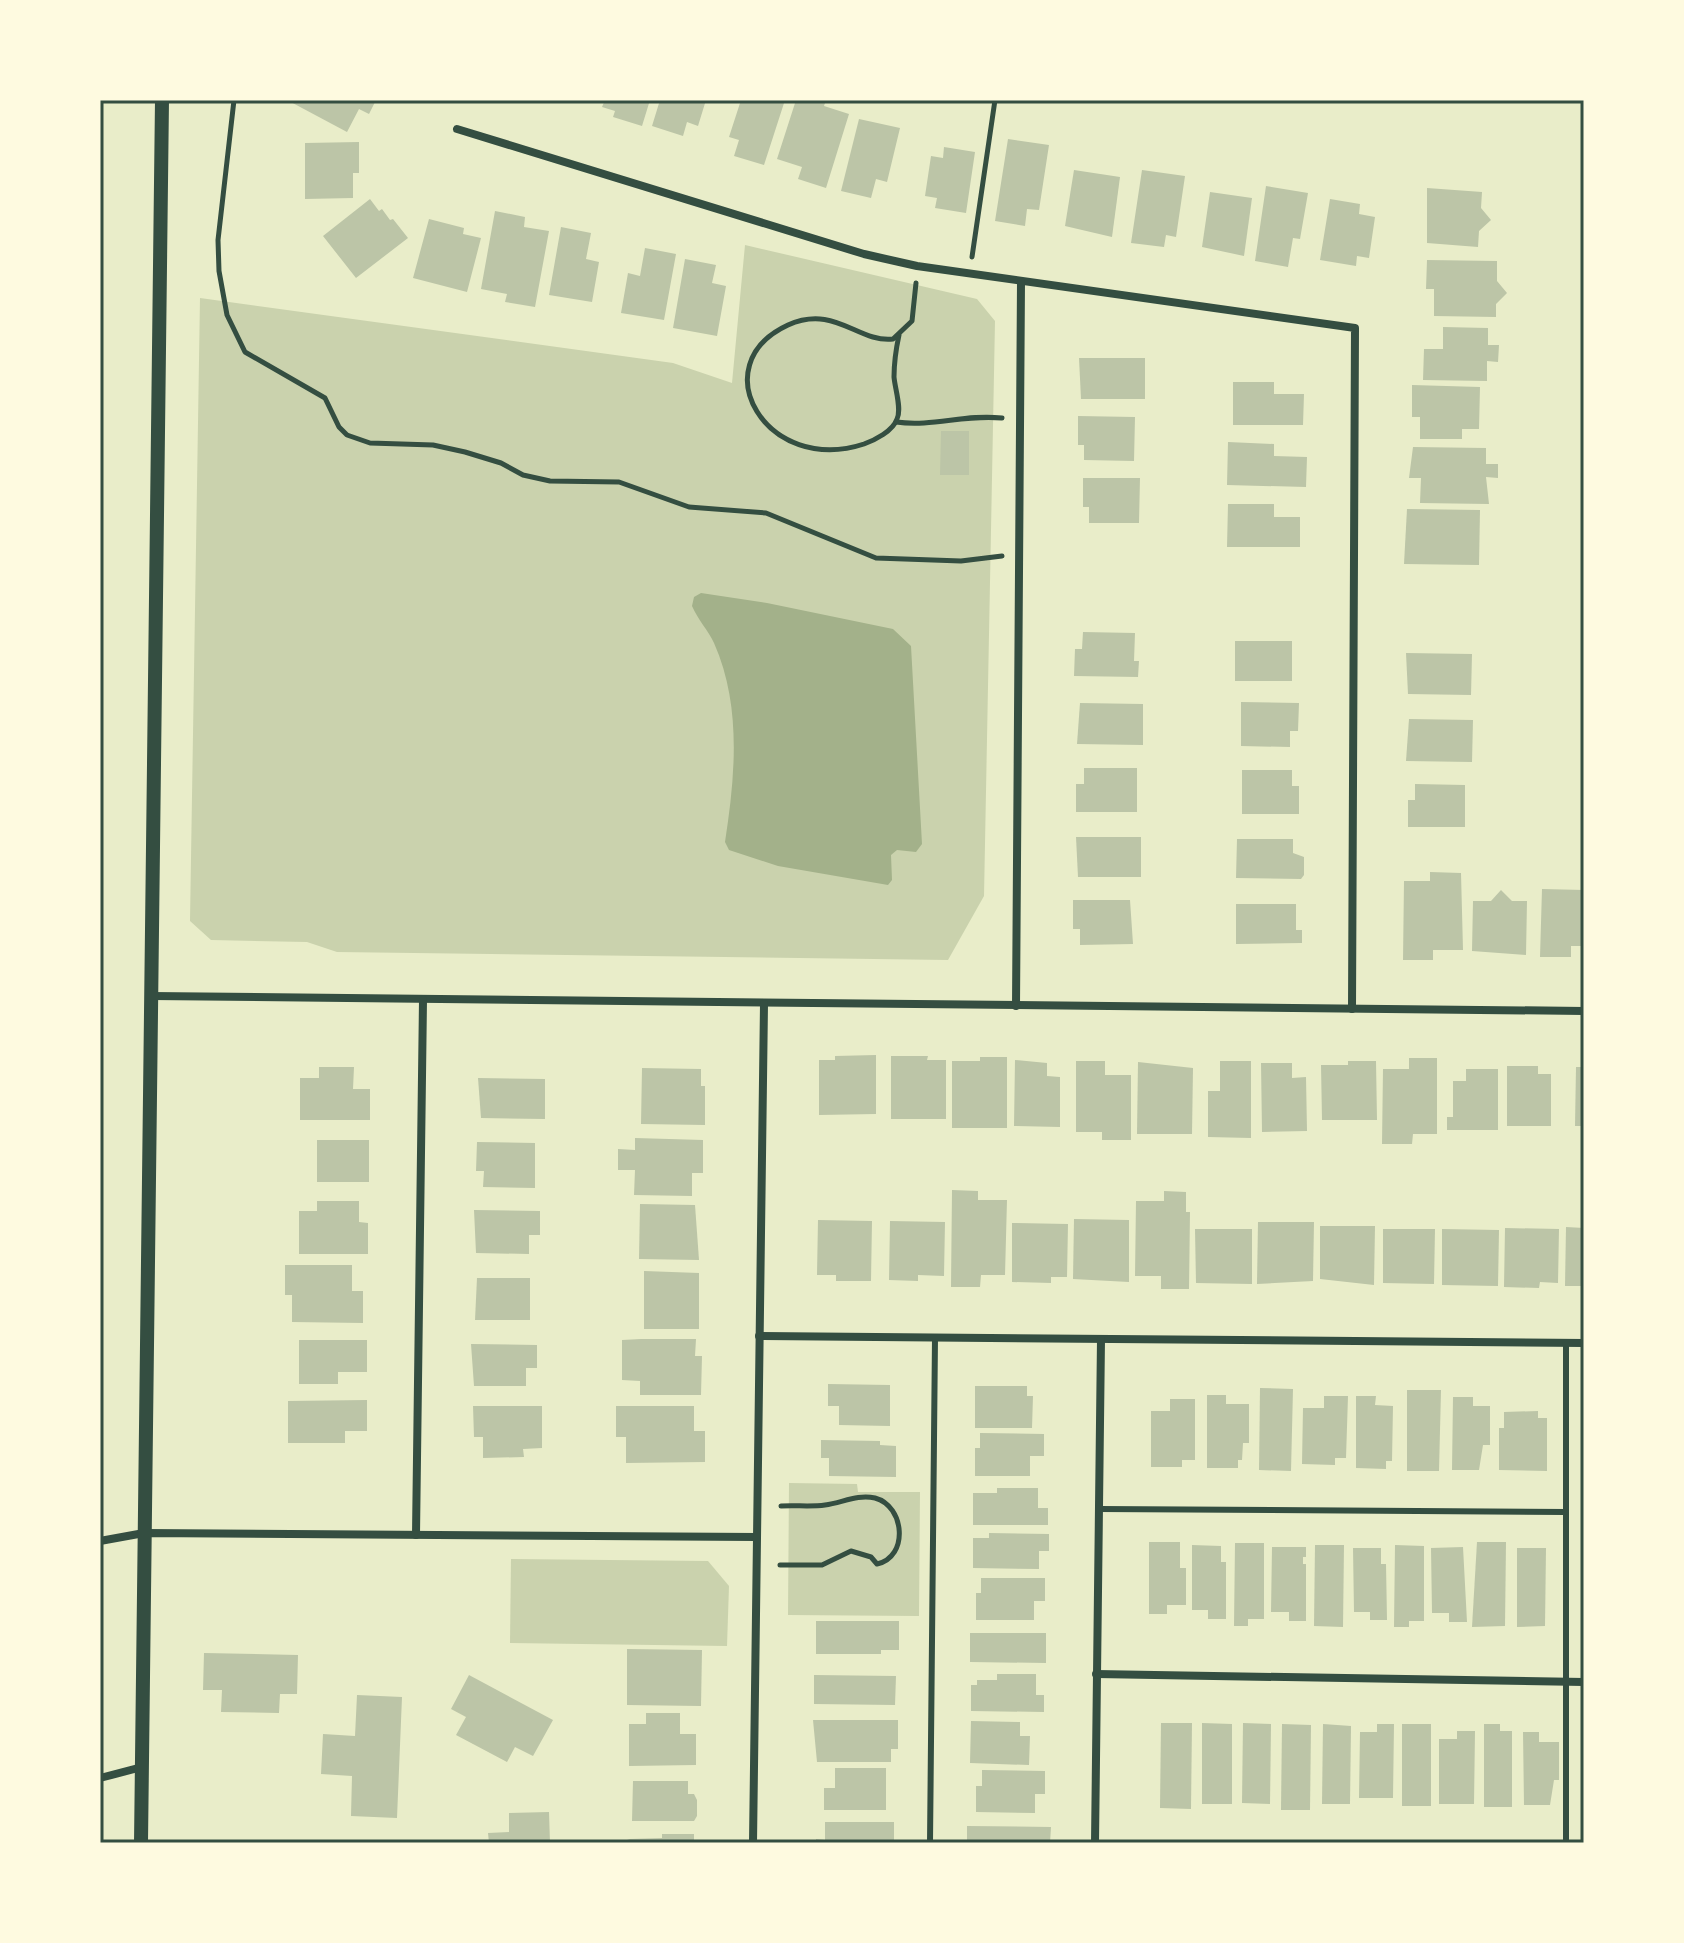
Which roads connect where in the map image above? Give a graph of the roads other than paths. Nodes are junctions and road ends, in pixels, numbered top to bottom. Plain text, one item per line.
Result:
1 (162, 100) edge
2 (457, 129) dead end
3 (1021, 282) junction
4 (150, 996) junction
5 (423, 1000) junction
6 (764, 1004) junction
7 (1016, 1006) junction
8 (1352, 1009) junction
9 (1584, 1011) edge
10 (759, 1336) junction
11 (935, 1338) junction
12 (1101, 1339) junction
13 (1566, 1343) junction
14 (1584, 1343) edge
15 (1099, 1509) junction
16 (1566, 1512) junction
17 (144, 1533) junction
18 (416, 1535) junction
19 (757, 1537) junction
20 (100, 1541) edge
21 (1096, 1674) junction
22 (1566, 1682) junction
23 (1584, 1682) edge
24 (143, 1767) junction
25 (100, 1778) edge
26 (141, 1843) edge
27 (753, 1843) edge
28 (930, 1843) edge
29 (1095, 1843) edge
30 (1566, 1843) edge

1 - 4 street
2 - 3 street
3 - 7 street
3 - 8 street
4 - 5 street
4 - 17 street
5 - 6 street
5 - 18 street
6 - 7 street
6 - 10 street
7 - 8 street
8 - 9 street
10 - 11 street
10 - 19 street
11 - 12 street
11 - 28 lane
12 - 13 street
12 - 15 street
13 - 14 street
13 - 16 lane
15 - 16 lane
15 - 21 street
16 - 22 lane
17 - 18 street
17 - 20 street
17 - 24 street
18 - 19 street
19 - 27 street
21 - 22 street
21 - 29 street
22 - 23 street
22 - 30 lane
24 - 25 street
24 - 26 street

